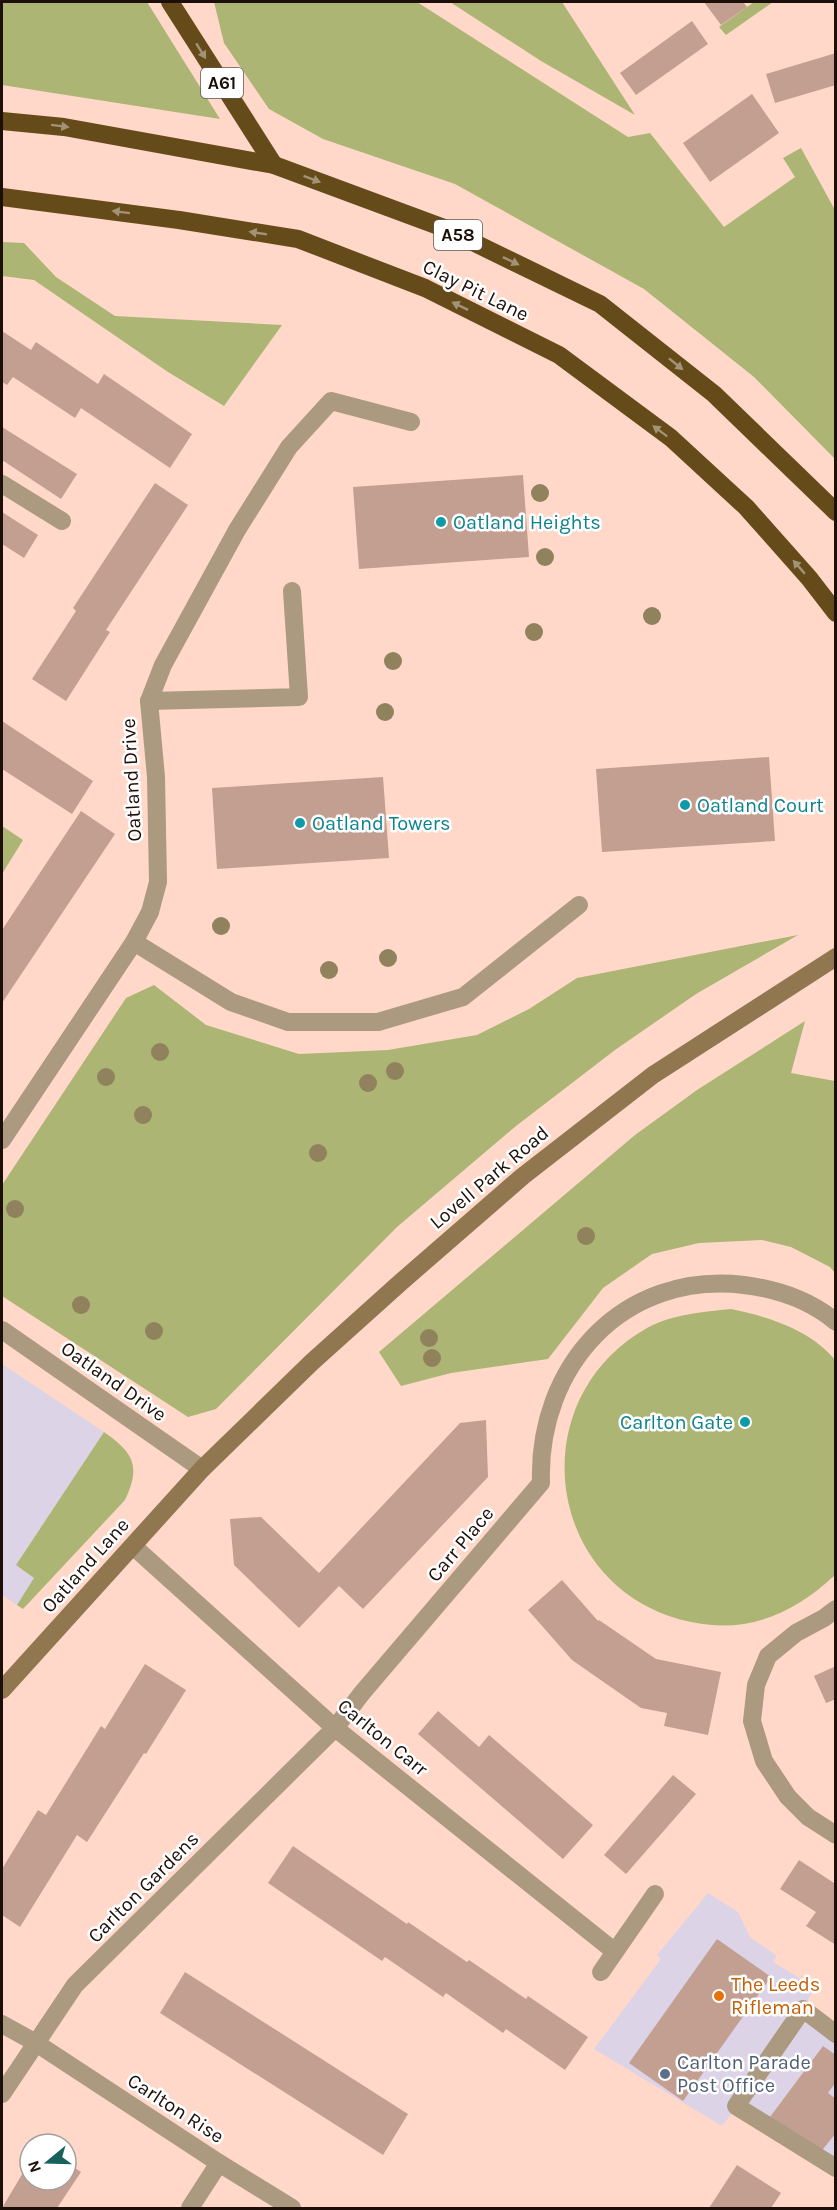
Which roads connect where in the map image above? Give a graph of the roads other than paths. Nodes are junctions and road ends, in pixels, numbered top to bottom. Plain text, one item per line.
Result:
1 (170, 2) edge
2 (184, 2) edge
3 (182, 20) junction
4 (2, 121) edge
5 (274, 165) junction
6 (2, 197) edge
7 (411, 422) dead end
8 (2, 484) edge
9 (836, 513) edge
10 (62, 521) dead end
11 (292, 591) dead end
12 (836, 613) edge
13 (149, 701) junction
14 (579, 905) dead end
15 (134, 942) junction
16 (836, 957) edge
17 (2, 1140) edge
18 (836, 1322) edge
19 (2, 1330) edge
20 (201, 1469) junction
21 (133, 1546) junction
22 (830, 1613) edge
23 (2, 1690) edge
24 (335, 1728) junction
25 (836, 1835) edge
26 (655, 1894) dead end
27 (614, 1952) junction
28 (601, 1972) dead end
29 (2, 2024) edge
30 (836, 2034) edge
31 (36, 2043) junction
32 (2, 2094) edge
33 (219, 2163) junction
34 (836, 2168) edge
35 (190, 2208) edge
36 (292, 2208) edge

1 - 3 highway, A61
2 - 3 street
3 -> 5 highway, A61
4 -> 5 highway, A58
5 -> 9 highway, A58
12 -> 6 highway, Clay Pit Lane
7 - 13 street, Oatland Drive
8 - 10 street
11 - 13 street
13 - 15 street, Oatland Drive
14 - 15 street
15 - 17 street, Oatland Drive
16 - 20 street, Lovell Park Road
18 - 24 street, Carr Place
19 - 20 street, Oatland Drive
20 - 21 street, Oatland Lane
21 - 23 street, Oatland Lane
21 - 24 street, Carlton Carr
22 - 25 street
24 - 27 street, Carlton Carr
24 - 31 street, Carlton Gardens
26 - 27 street
27 - 28 street
29 - 31 street, Carlton Rise
30 - 34 street
31 - 32 street, Carlton Gardens
31 - 33 street, Carlton Rise
33 - 35 street
33 - 36 street, Carlton Rise

